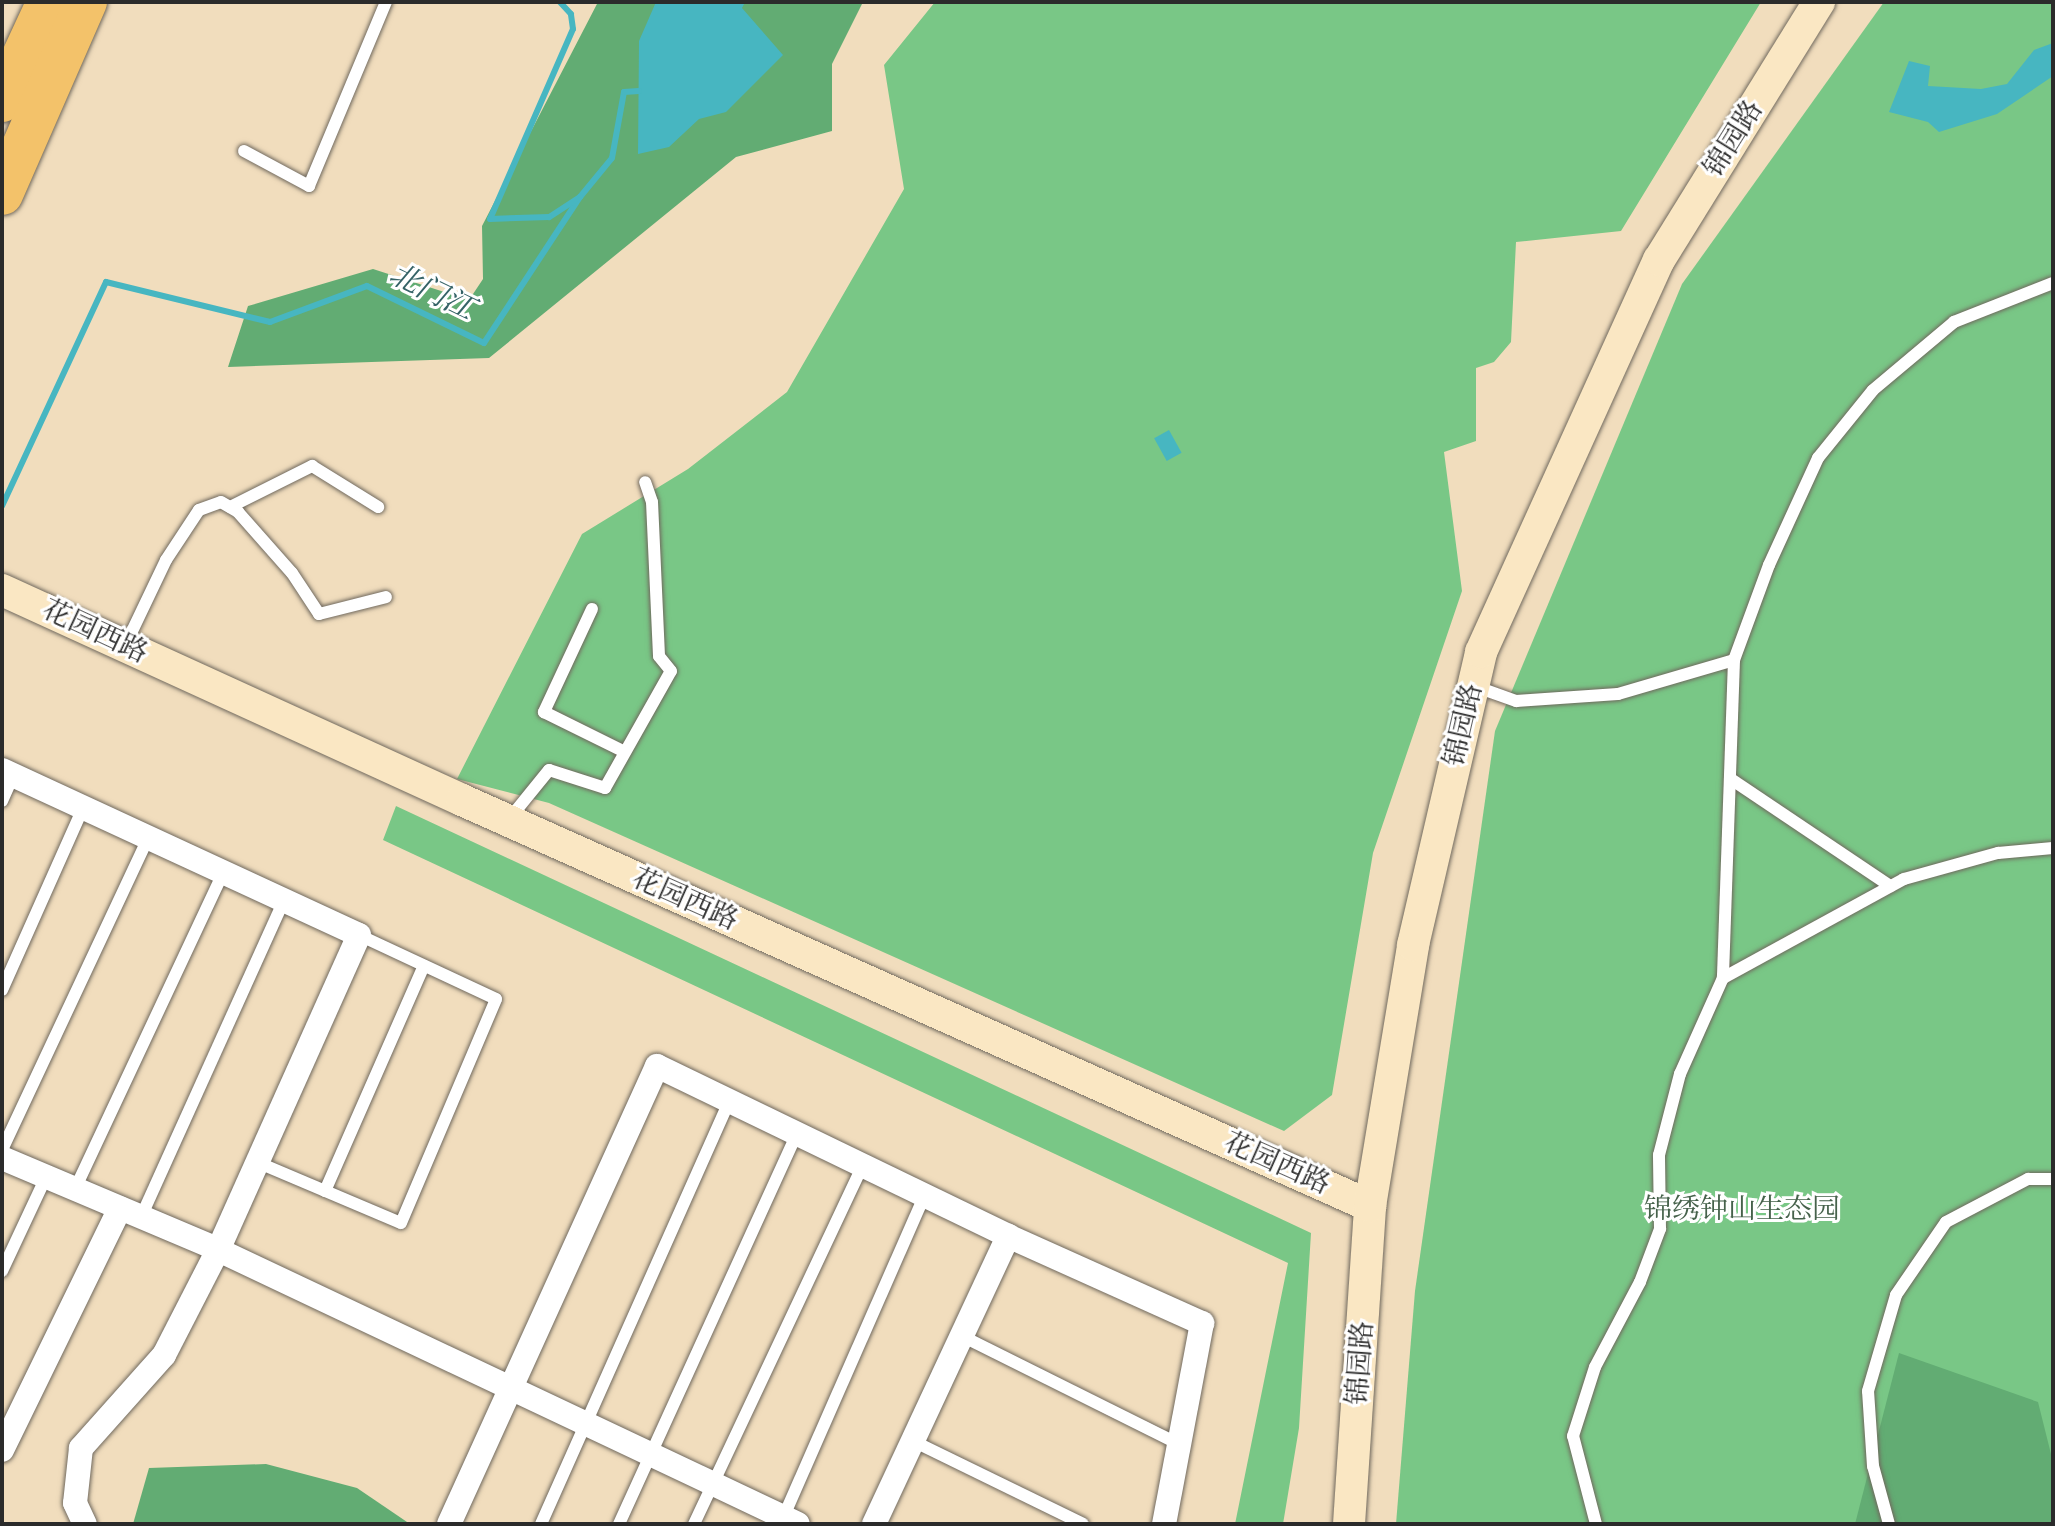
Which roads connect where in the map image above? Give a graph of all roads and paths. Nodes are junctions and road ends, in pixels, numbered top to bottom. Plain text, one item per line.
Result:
1 (48, 2) edge
2 (86, 2) edge
3 (386, 2) edge
4 (1819, 2) edge
5 (2, 101) edge
6 (244, 151) dead end
7 (2, 194) edge
8 (2053, 283) edge
9 (645, 482) dead end
10 (230, 507) junction
11 (378, 507) dead end
12 (2, 590) edge
13 (386, 597) dead end
14 (592, 609) dead end
15 (125, 646) junction
16 (1734, 660) junction
17 (1473, 686) junction
18 (625, 752) junction
19 (8, 773) edge
20 (1731, 779) junction
21 (2, 801) edge
22 (83, 808) junction
23 (508, 821) junction
24 (148, 838) junction
25 (2053, 848) edge
26 (223, 873) junction
27 (1890, 886) junction
28 (284, 901) junction
29 (359, 935) junction
30 (424, 966) junction
31 (1723, 978) junction
32 (2, 990) edge
33 (729, 1101) junction
34 (797, 1134) junction
35 (2, 1150) edge
36 (2, 1158) edge
37 (257, 1162) junction
38 (863, 1165) junction
39 (46, 1177) junction
40 (2053, 1179) edge
41 (75, 1189) junction
42 (325, 1191) junction
43 (925, 1195) junction
44 (1370, 1206) junction
45 (130, 1213) junction
46 (1008, 1236) junction
47 (218, 1250) junction
48 (2, 1271) edge
49 (962, 1336) junction
50 (511, 1388) junction
51 (587, 1424) junction
52 (913, 1441) junction
53 (1179, 1444) junction
54 (2, 1450) edge
55 (651, 1454) junction
56 (713, 1483) junction
57 (788, 1522) edge
58 (85, 1524) edge
59 (449, 1524) edge
60 (541, 1524) edge
61 (619, 1524) edge
62 (694, 1524) edge
63 (874, 1524) edge
64 (1083, 1524) edge
65 (1164, 1524) edge
66 (1349, 1524) edge
67 (1596, 1524) edge
68 (1889, 1524) edge

1 - 5 highway
2 - 7 highway
3 - 6 lane
4 - 17 street, 锦园路
8 - 16 lane
9 - 18 lane
10 - 11 lane
10 - 13 lane
10 - 15 lane
12 - 15 street, 花园西路
14 - 18 lane
15 - 23 street, 花园西路
16 - 17 lane
16 - 20 lane
17 - 44 street, 锦园路
18 - 23 lane
19 - 21 lane
19 - 22 street
20 - 27 lane
20 - 31 lane
22 - 24 street
22 - 32 lane
23 - 44 street, 花园西路
24 - 26 street
24 - 35 lane
25 - 27 lane
26 - 28 street
26 - 41 lane
27 - 31 lane
28 - 29 street
28 - 45 lane
29 - 30 lane
29 - 37 street
30 - 42 lane
30 - 42 lane
31 - 67 lane
33 - 34 street
33 - 50 street
33 - 51 lane
34 - 38 street
34 - 55 lane
36 - 39 street
37 - 42 lane
37 - 47 street
38 - 43 street
38 - 56 lane
39 - 41 street
39 - 48 lane
40 - 68 lane
41 - 45 street
43 - 46 street
43 - 57 lane
44 - 66 street, 锦园路
45 - 47 street
45 - 54 street
46 - 49 street
46 - 53 street
47 - 50 street
47 - 58 street
49 - 52 street
49 - 53 lane
50 - 51 street
50 - 59 street
51 - 55 street
51 - 60 lane
52 - 63 street
52 - 64 lane
53 - 65 street
55 - 56 street
55 - 61 lane
56 - 57 street
56 - 62 lane

